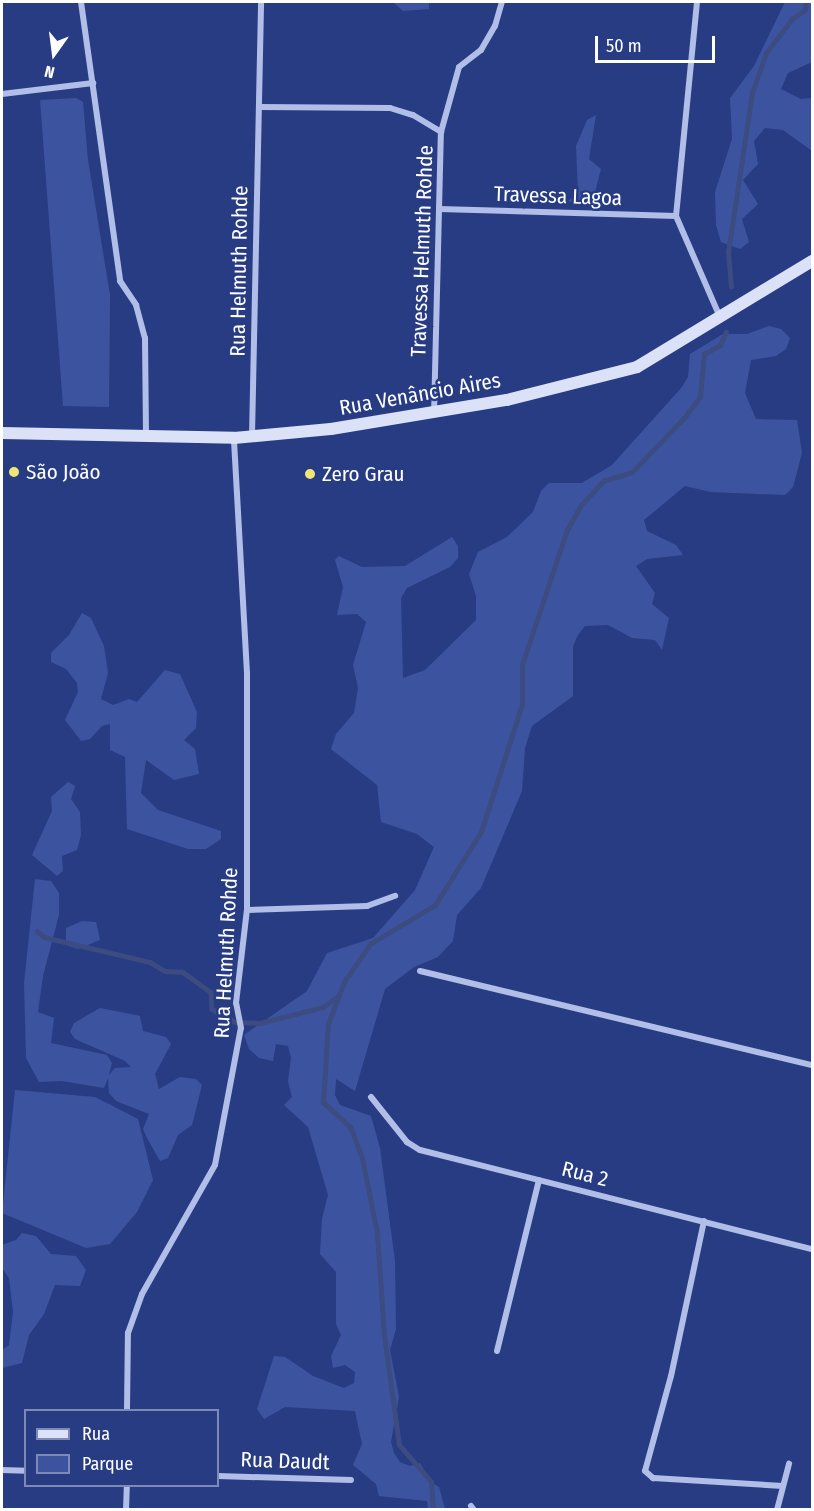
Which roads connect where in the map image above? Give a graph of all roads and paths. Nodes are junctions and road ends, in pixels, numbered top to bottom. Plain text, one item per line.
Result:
1 (81, 2) edge
2 (261, 2) edge
3 (502, 2) edge
4 (697, 2) edge
5 (93, 83) junction
6 (2, 94) edge
7 (259, 107) junction
8 (441, 132) junction
9 (439, 210) junction
10 (675, 216) junction
11 (813, 261) edge
12 (720, 317) junction
13 (434, 414) junction
14 (2, 433) edge
15 (146, 436) junction
16 (252, 436) junction
17 (234, 438) junction
18 (394, 896) dead end
19 (247, 910) junction
20 (420, 971) dead end
21 (813, 1065) edge
22 (371, 1097) dead end
23 (539, 1180) junction
24 (704, 1221) junction
25 (813, 1249) edge
26 (497, 1352) dead end
27 (127, 1409) edge
28 (789, 1464) dead end
29 (2, 1470) edge
30 (24, 1471) edge
31 (219, 1476) edge
32 (351, 1480) dead end
33 (783, 1486) junction
34 (127, 1487) edge
35 (126, 1509) edge
36 (777, 1509) edge

1 - 5 street
2 - 7 street, Rua Helmuth Rohde
3 - 8 street
4 - 10 street
5 - 6 street
5 - 15 street
7 - 8 street, Travessa Helmuth Rohde
7 - 16 street, Rua Helmuth Rohde
8 - 9 street, Travessa Helmuth Rohde
9 - 10 street, Travessa Lagoa
9 - 13 street, Travessa Helmuth Rohde
10 - 12 street
11 - 12 street, Rua Venâncio Aires
12 - 13 street, Rua Venâncio Aires
13 - 16 street, Rua Venâncio Aires
14 - 15 street, Rua Venâncio Aires
15 - 17 street, Rua Venâncio Aires
16 - 17 street, Rua Venâncio Aires
17 - 19 street, Rua Helmuth Rohde
18 - 19 street
19 - 27 street, Rua Helmuth Rohde
20 - 21 street
22 - 23 street, Rua 2
23 - 24 street, Rua 2
23 - 26 street
24 - 25 street, Rua 2
24 - 33 street
28 - 33 street
29 - 30 street
31 - 32 street, Rua Daudt
33 - 36 street
34 - 35 street

